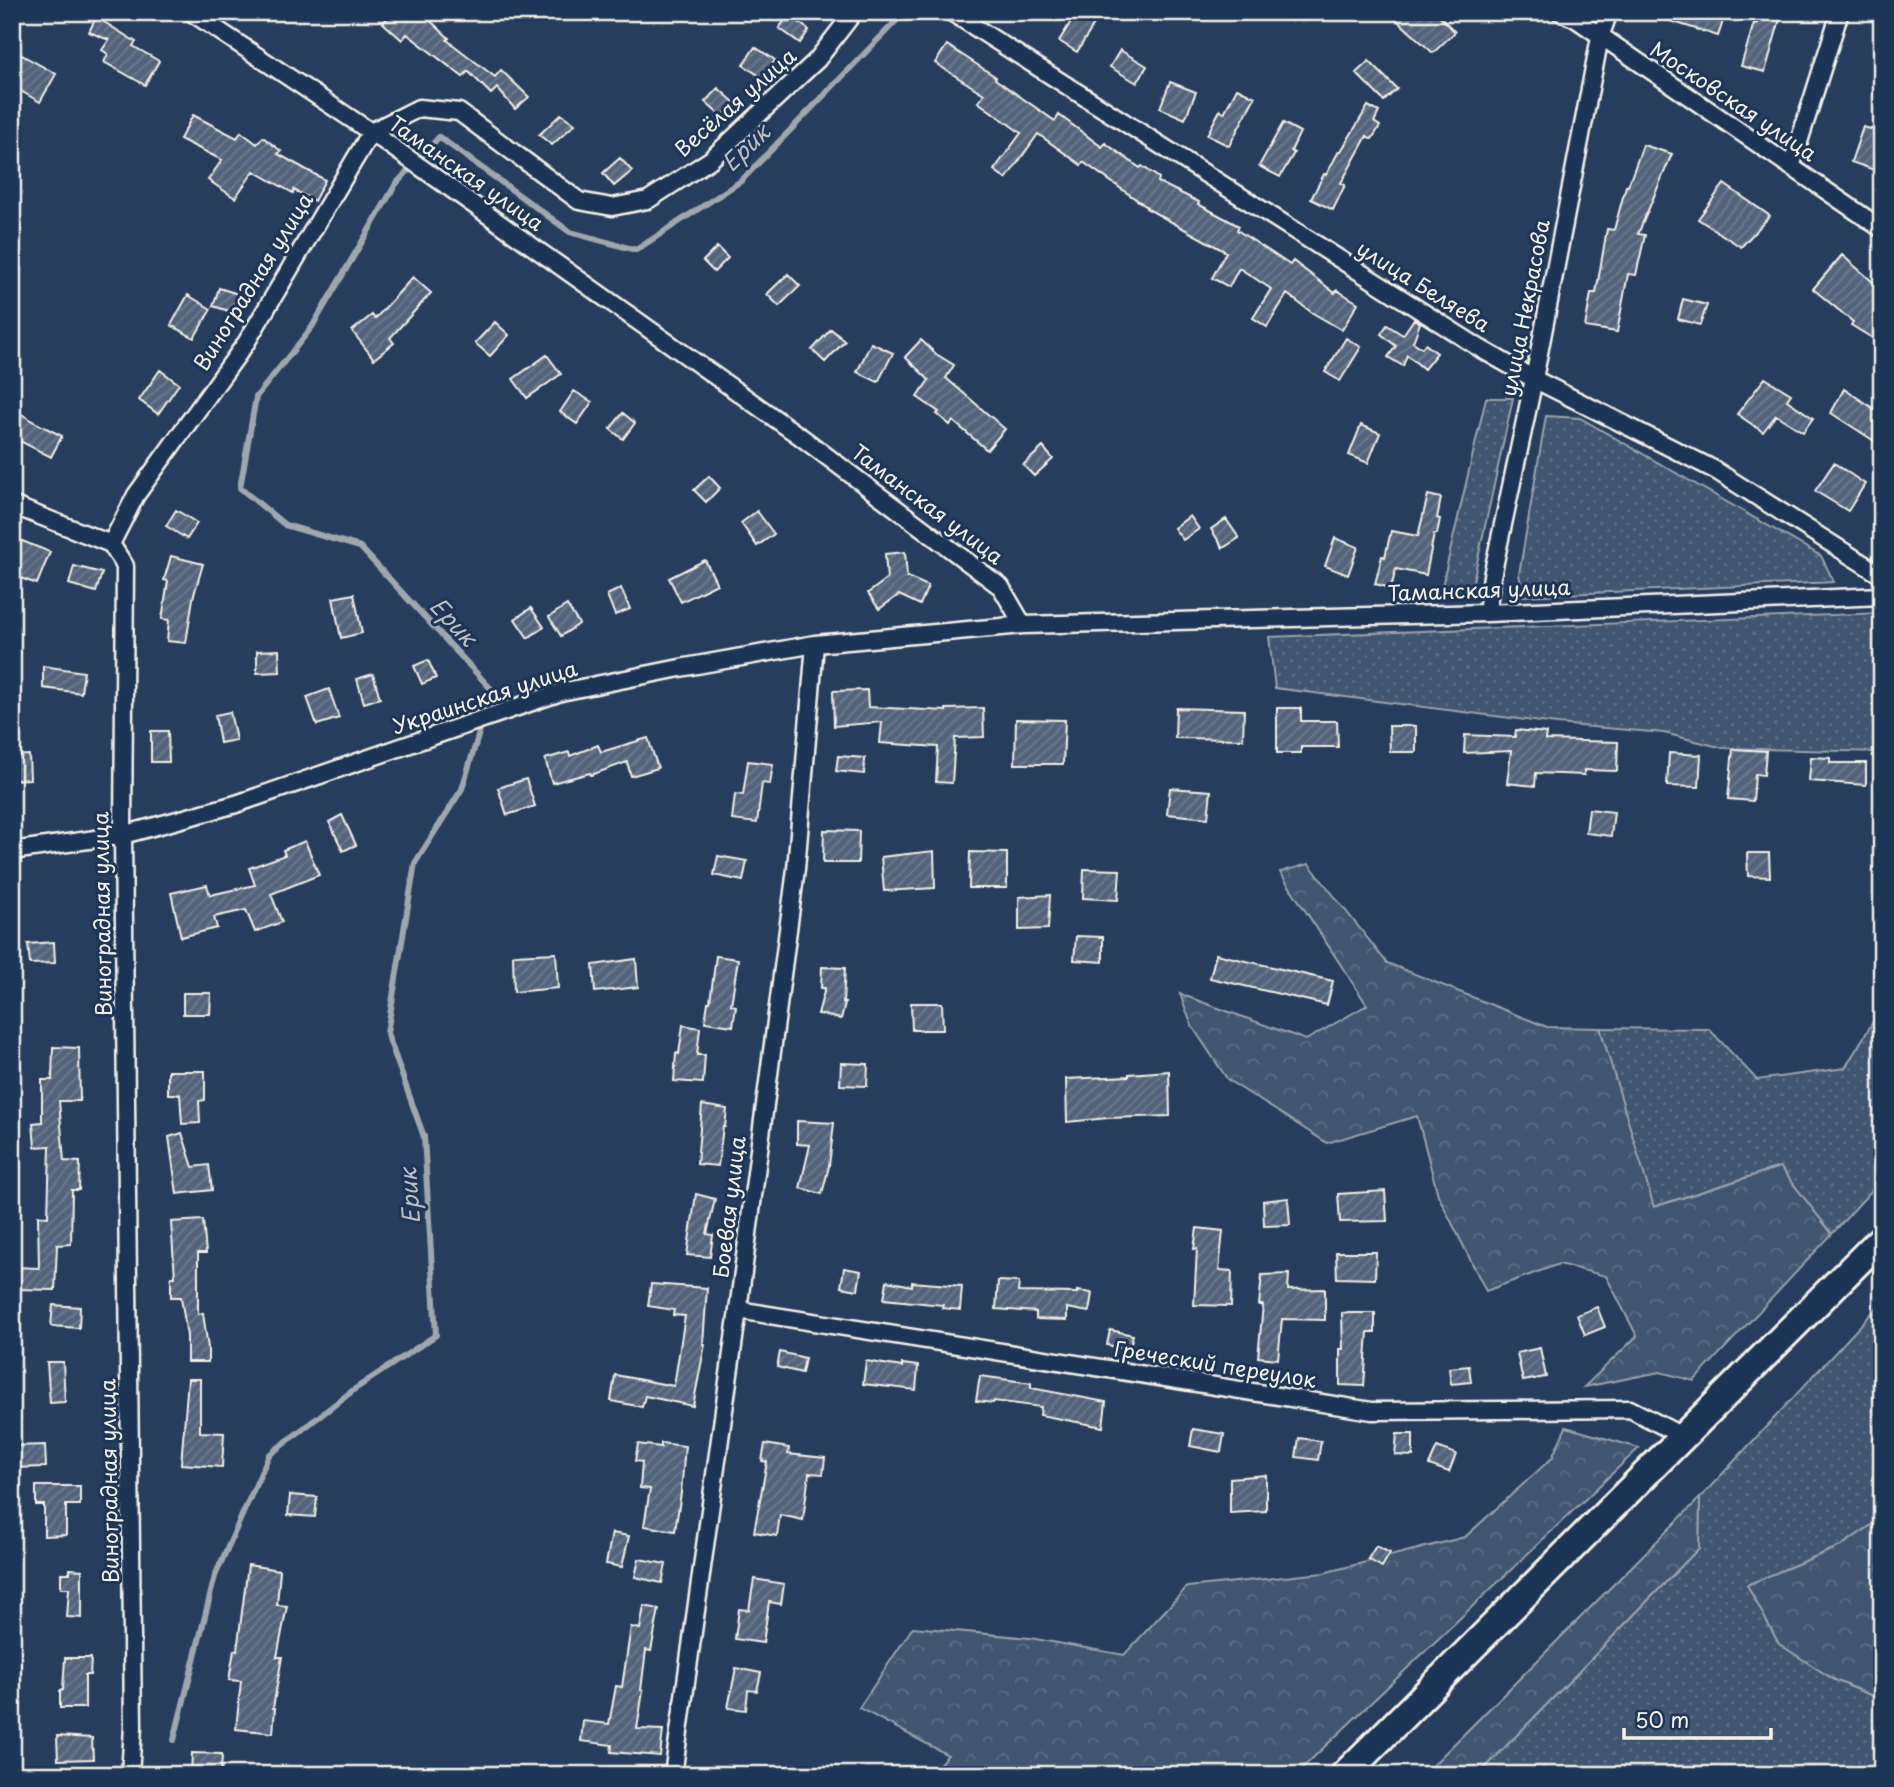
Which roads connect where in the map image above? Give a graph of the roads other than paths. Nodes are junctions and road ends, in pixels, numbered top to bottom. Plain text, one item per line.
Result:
1 (191, 12) edge
2 (854, 12) edge
3 (951, 12) edge
4 (1560, 12) edge
5 (1609, 12) edge
6 (1840, 12) edge
7 (1601, 37) junction
8 (371, 132) junction
9 (1791, 167) junction
10 (1882, 229) edge
11 (1534, 379) junction
12 (12, 505) edge
13 (111, 544) junction
14 (1882, 575) edge
15 (1882, 596) edge
16 (1487, 613) junction
17 (1023, 625) junction
18 (815, 644) junction
19 (123, 835) junction
20 (12, 851) edge
21 (1882, 1238) edge
22 (738, 1310) junction
23 (1682, 1436) junction
24 (130, 1775) edge
25 (673, 1775) edge
26 (1344, 1775) edge

1 - 8 street, Таманская улица
2 - 8 street, Весёлая улица
3 - 11 street, улица Беляева
4 - 7 street, Московская улица
5 - 7 street, улица Некрасова
6 - 9 street
7 - 9 street, Московская улица
7 - 11 street, улица Некрасова
8 - 13 street, Виноградная улица
8 - 17 street, Таманская улица
9 - 10 street, Московская улица
11 - 14 street, улица Беляева
11 - 16 street, улица Некрасова
12 - 13 street
13 - 19 street, Виноградная улица
15 - 16 street, Таманская улица
16 - 17 street, Таманская улица
17 - 18 street, Украинская улица
18 - 19 street, Украинская улица
18 - 22 street, Боевая улица
19 - 20 street, Украинская улица
19 - 24 street, Виноградная улица
21 - 23 highway
22 - 23 street, Греческий переулок
22 - 25 street, Боевая улица
23 - 26 highway

